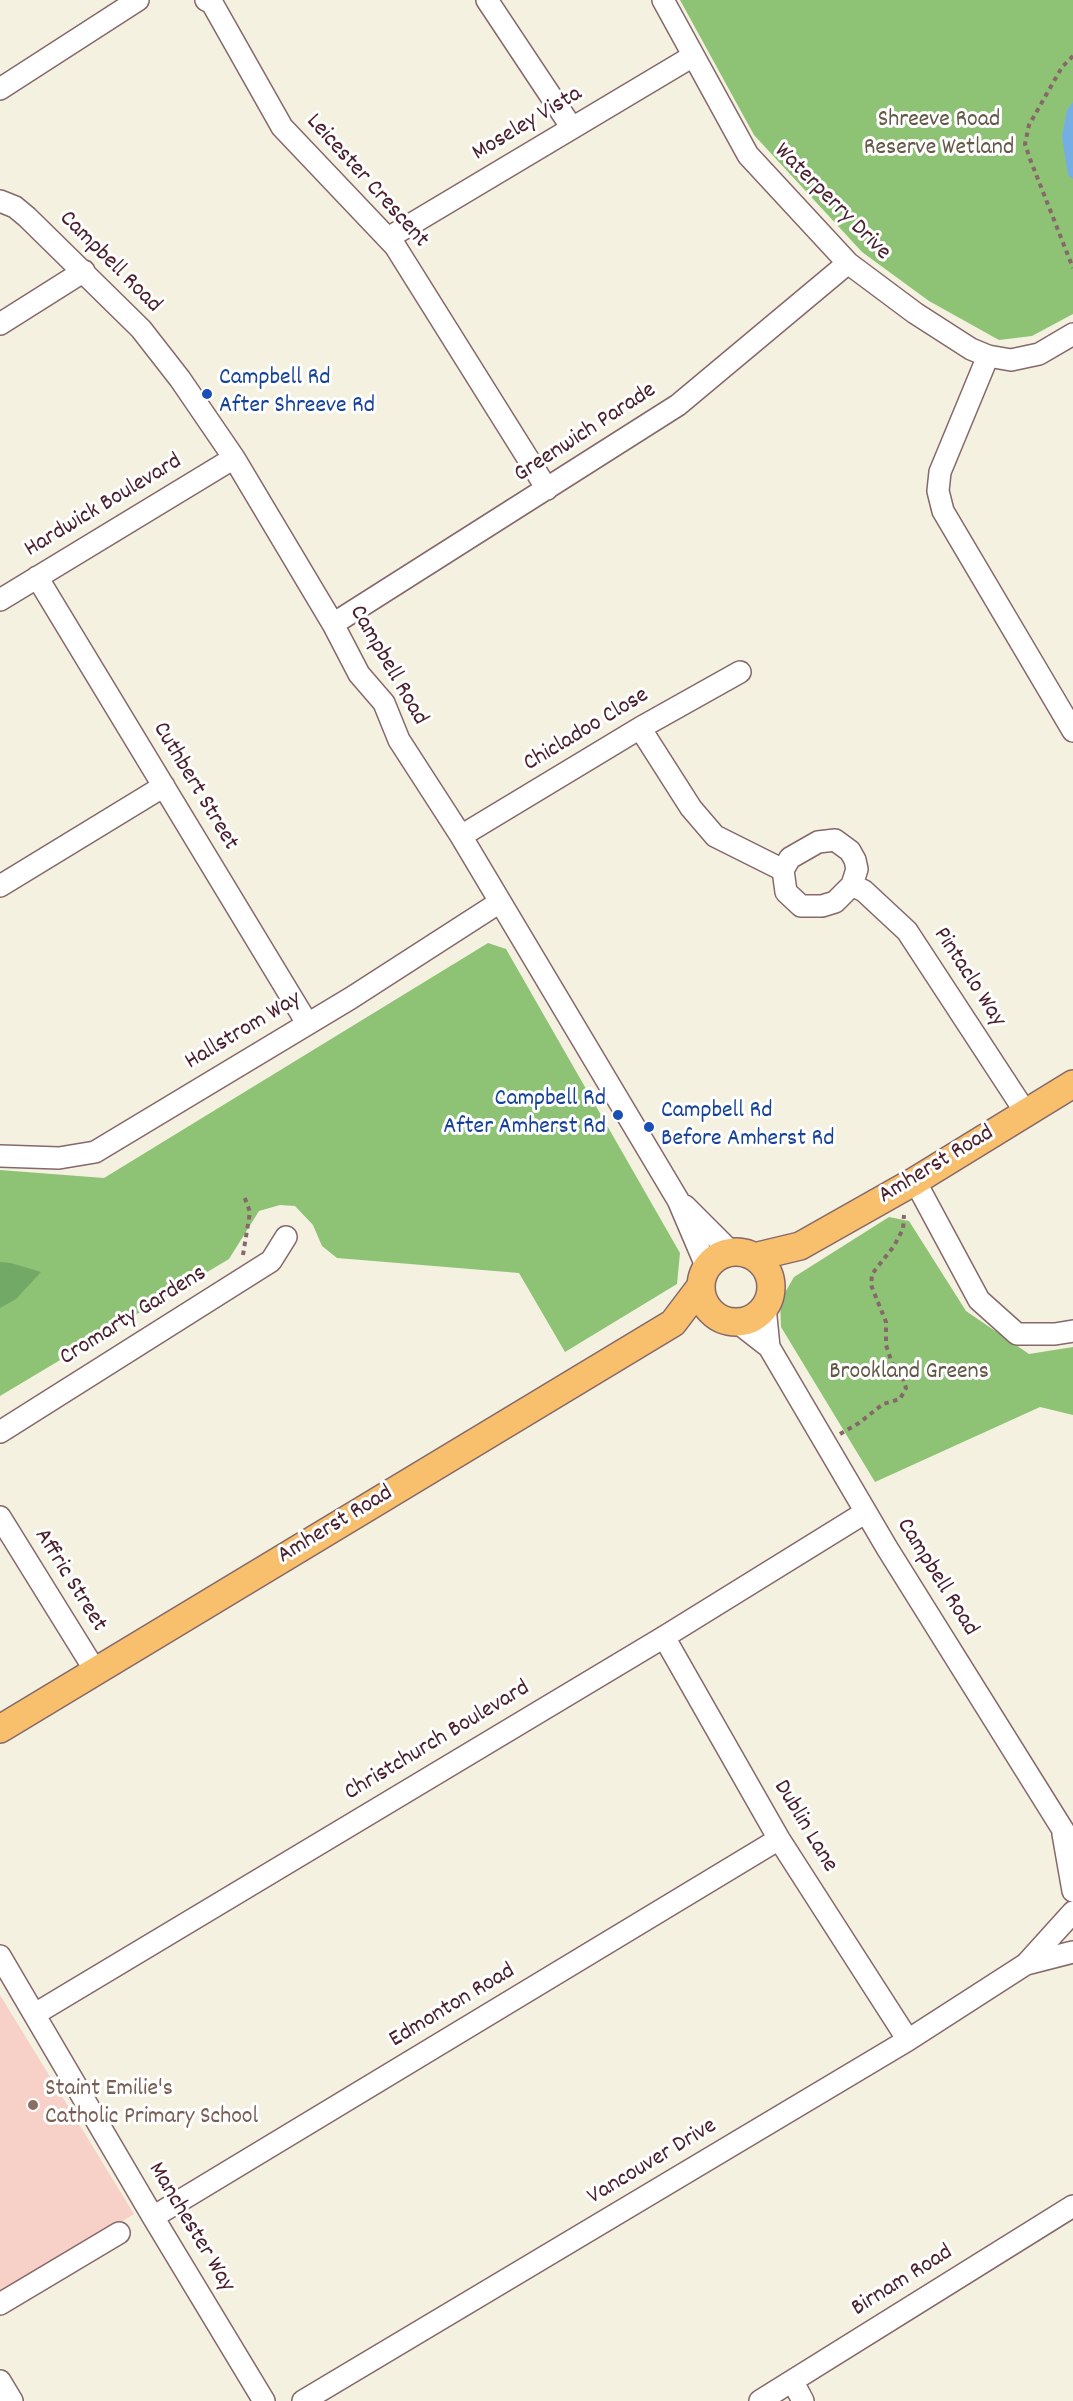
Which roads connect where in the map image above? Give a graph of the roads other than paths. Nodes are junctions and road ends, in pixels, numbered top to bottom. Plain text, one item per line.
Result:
1 (138, 0) edge
2 (206, 0) edge
3 (487, 0) edge
4 (663, 0) edge
5 (693, 56) junction
6 (0, 89) edge
7 (572, 128) junction
8 (0, 201) edge
9 (388, 238) junction
10 (848, 262) junction
11 (84, 271) junction
12 (0, 324) edge
13 (1073, 334) edge
14 (988, 356) junction
15 (234, 458) junction
16 (547, 489) junction
17 (37, 578) junction
18 (0, 600) edge
19 (333, 624) junction
20 (740, 672) dead end
21 (640, 728) junction
22 (1073, 731) edge
23 (164, 786) junction
24 (461, 836) junction
25 (783, 870) junction
26 (852, 885) junction
27 (0, 886) edge
28 (500, 902) junction
29 (307, 1023) junction
30 (1073, 1084) edge
31 (1026, 1113) junction
32 (0, 1156) edge
33 (915, 1181) junction
34 (678, 1200) junction
35 (286, 1237) dead end
36 (800, 1246) junction
37 (743, 1255) junction
38 (704, 1277) junction
39 (767, 1295) junction
40 (730, 1321) junction
41 (673, 1323) junction
42 (1073, 1331) edge
43 (769, 1347) junction
44 (0, 1432) edge
45 (866, 1512) junction
46 (0, 1517) edge
47 (664, 1637) junction
48 (96, 1672) junction
49 (0, 1729) edge
50 (779, 1839) junction
51 (1068, 1840) edge
52 (1073, 1891) edge
53 (1073, 1912) edge
54 (1073, 1952) edge
55 (0, 1956) edge
56 (1026, 1964) junction
57 (35, 2014) junction
58 (908, 2040) junction
59 (1073, 2206) edge
60 (153, 2217) junction
61 (119, 2233) dead end
62 (0, 2304) edge
63 (0, 2381) edge
64 (793, 2382) junction
65 (12, 2401) edge
66 (264, 2401) edge
67 (303, 2401) edge
68 (760, 2401) edge
69 (804, 2401) edge

1 - 6 street
2 - 9 street, Leicester Crescent
3 - 7 street
4 - 5 street, Waterperry Drive
5 - 7 street, Moseley Vista
5 - 10 street, Waterperry Drive
7 - 9 street, Moseley Vista
8 - 11 street, Campbell Road
9 - 16 street, Leicester Crescent
10 - 14 street, Waterperry Drive
10 - 16 street, Greenwich Parade
11 - 12 street
11 - 15 street, Campbell Road
13 - 14 street, Waterperry Drive
14 - 22 street
15 - 17 street, Hardwick Boulevard
15 - 19 street, Campbell Road
16 - 19 street, Greenwich Parade
17 - 18 street, Hardwick Boulevard
17 - 23 street, Cuthbert Street
19 - 24 street, Campbell Road
20 - 21 street, Chicladoo Close
21 - 24 street, Chicladoo Close
21 - 25 street
23 - 27 street
23 - 29 street, Cuthbert Street
24 - 28 street, Campbell Road
25 - 26 street
25 - 26 street
26 - 31 street, Pintaclo Way
28 - 29 street, Hallstrom Way
28 - 34 street, Campbell Road
29 - 32 street, Hallstrom Way
30 - 31 main road, Amherst Road
31 - 33 main road, Amherst Road
33 - 36 main road, Amherst Road
33 - 42 street
34 - 37 street, Campbell Road
34 - 38 street, Campbell Road
35 - 44 street, Cromarty Gardens
36 - 37 main road, Amherst Road
36 - 39 main road, Amherst Road
37 - 38 main road, Amherst Road
37 - 39 main road
38 - 40 main road
38 - 41 main road, Amherst Road
39 - 40 main road, Amherst Road
39 - 43 street, Campbell Road
40 - 41 main road, Amherst Road
40 - 43 street, Campbell Road
41 - 48 main road, Amherst Road
43 - 45 street, Campbell Road
45 - 47 street, Christchurch Boulevard
45 - 51 street, Campbell Road
46 - 48 street, Affric Street
47 - 50 street, Dublin Lane
47 - 57 street, Christchurch Boulevard
48 - 49 main road, Amherst Road
50 - 58 street, Dublin Lane
50 - 60 street, Edmonton Road
51 - 52 street, Campbell Road
53 - 56 street, Vancouver Drive
54 - 56 street, Vancouver Drive
55 - 57 street, Manchester Way
56 - 58 street, Vancouver Drive
57 - 60 street, Manchester Way
58 - 67 street, Vancouver Drive
59 - 64 street, Birnam Road
60 - 66 street, Manchester Way
61 - 62 street
63 - 65 street
64 - 68 street, Birnam Road
64 - 69 street

